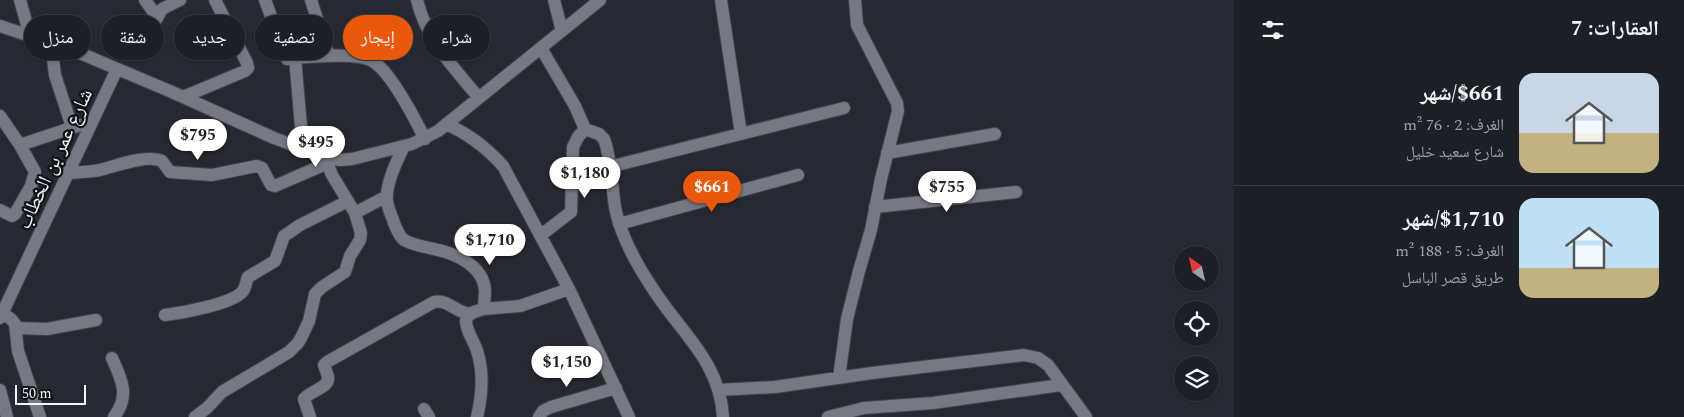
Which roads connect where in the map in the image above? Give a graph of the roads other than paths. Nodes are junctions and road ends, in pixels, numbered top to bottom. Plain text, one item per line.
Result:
1 (20, 0) edge
2 (144, 0) edge
3 (180, 0) edge
4 (215, 0) edge
5 (265, 0) edge
6 (311, 0) edge
7 (417, 0) edge
8 (554, 0) edge
9 (600, 0) edge
10 (721, 0) edge
11 (855, 0) edge
12 (24, 15) edge
13 (155, 15) edge
14 (158, 15) edge
15 (271, 15) edge
16 (316, 15) edge
17 (0, 26) edge
18 (562, 31) junction
19 (24, 34) edge
20 (541, 48) junction
21 (333, 56) edge
22 (91, 59) edge
23 (53, 60) edge
24 (295, 60) edge
25 (117, 69) junction
26 (183, 97) junction
27 (479, 98) junction
28 (844, 108) dead end
29 (0, 116) edge
30 (93, 122) junction
31 (446, 124) junction
32 (72, 127) junction
33 (585, 129) junction
34 (741, 134) junction
35 (995, 134) dead end
36 (425, 138) junction
37 (20, 145) junction
38 (404, 146) junction
39 (303, 149) junction
40 (887, 153) junction
41 (326, 160) junction
42 (609, 167) junction
43 (69, 173) junction
44 (798, 175) dead end
45 (1016, 192) dead end
46 (387, 196) junction
47 (348, 200) junction
48 (876, 207) junction
49 (0, 210) edge
50 (355, 213) junction
51 (620, 224) junction
52 (541, 235) junction
53 (569, 289) junction
54 (484, 309) junction
55 (471, 314) junction
56 (165, 315) dead end
57 (1, 316) edge
58 (96, 320) dead end
59 (16, 328) junction
60 (112, 358) dead end
61 (839, 378) junction
62 (1061, 385) junction
63 (616, 388) junction
64 (0, 390) edge
65 (718, 390) junction
66 (197, 416) edge
67 (627, 416) edge
68 (7, 417) edge
69 (40, 417) edge
70 (114, 417) edge
71 (310, 417) edge
72 (477, 417) edge
73 (539, 417) edge
74 (724, 417) edge
75 (828, 417) edge
76 (1086, 417) edge

1 - 12 street
2 - 13 street
3 - 14 street
4 - 26 street
5 - 15 street
6 - 16 street
7 - 27 street
8 - 18 street
9 - 18 street
10 - 34 street
11 - 40 street
17 - 19 street
18 - 20 street
20 - 27 street
20 - 33 street
21 - 36 street
22 - 25 street
23 - 32 street
24 - 39 street
25 - 26 street
25 - 30 street, شارع عمر بن الخطاب
26 - 39 street
27 - 31 street
28 - 34 street
29 - 37 street
30 - 32 street
30 - 43 street, شارع عمر بن الخطاب
31 - 36 street
31 - 52 street
32 - 37 street
33 - 42 street
33 - 52 street
34 - 42 street
35 - 40 street
36 - 38 street
37 - 49 street
38 - 41 street
38 - 46 street
39 - 41 street
40 - 48 street
41 - 43 street
41 - 47 street
42 - 51 street
43 - 57 street, شارع عمر بن الخطاب
44 - 51 street
45 - 48 street
46 - 50 street
46 - 54 street
47 - 50 street
47 - 56 street
48 - 61 street
50 - 66 street
51 - 65 street
52 - 53 street
53 - 54 street
53 - 63 street
54 - 55 street
55 - 71 street
55 - 72 street
57 - 59 street
58 - 59 street
59 - 69 street
60 - 70 street
61 - 62 street
61 - 65 street
62 - 75 street
62 - 76 street
63 - 67 street
63 - 73 street
64 - 68 street
65 - 74 street

